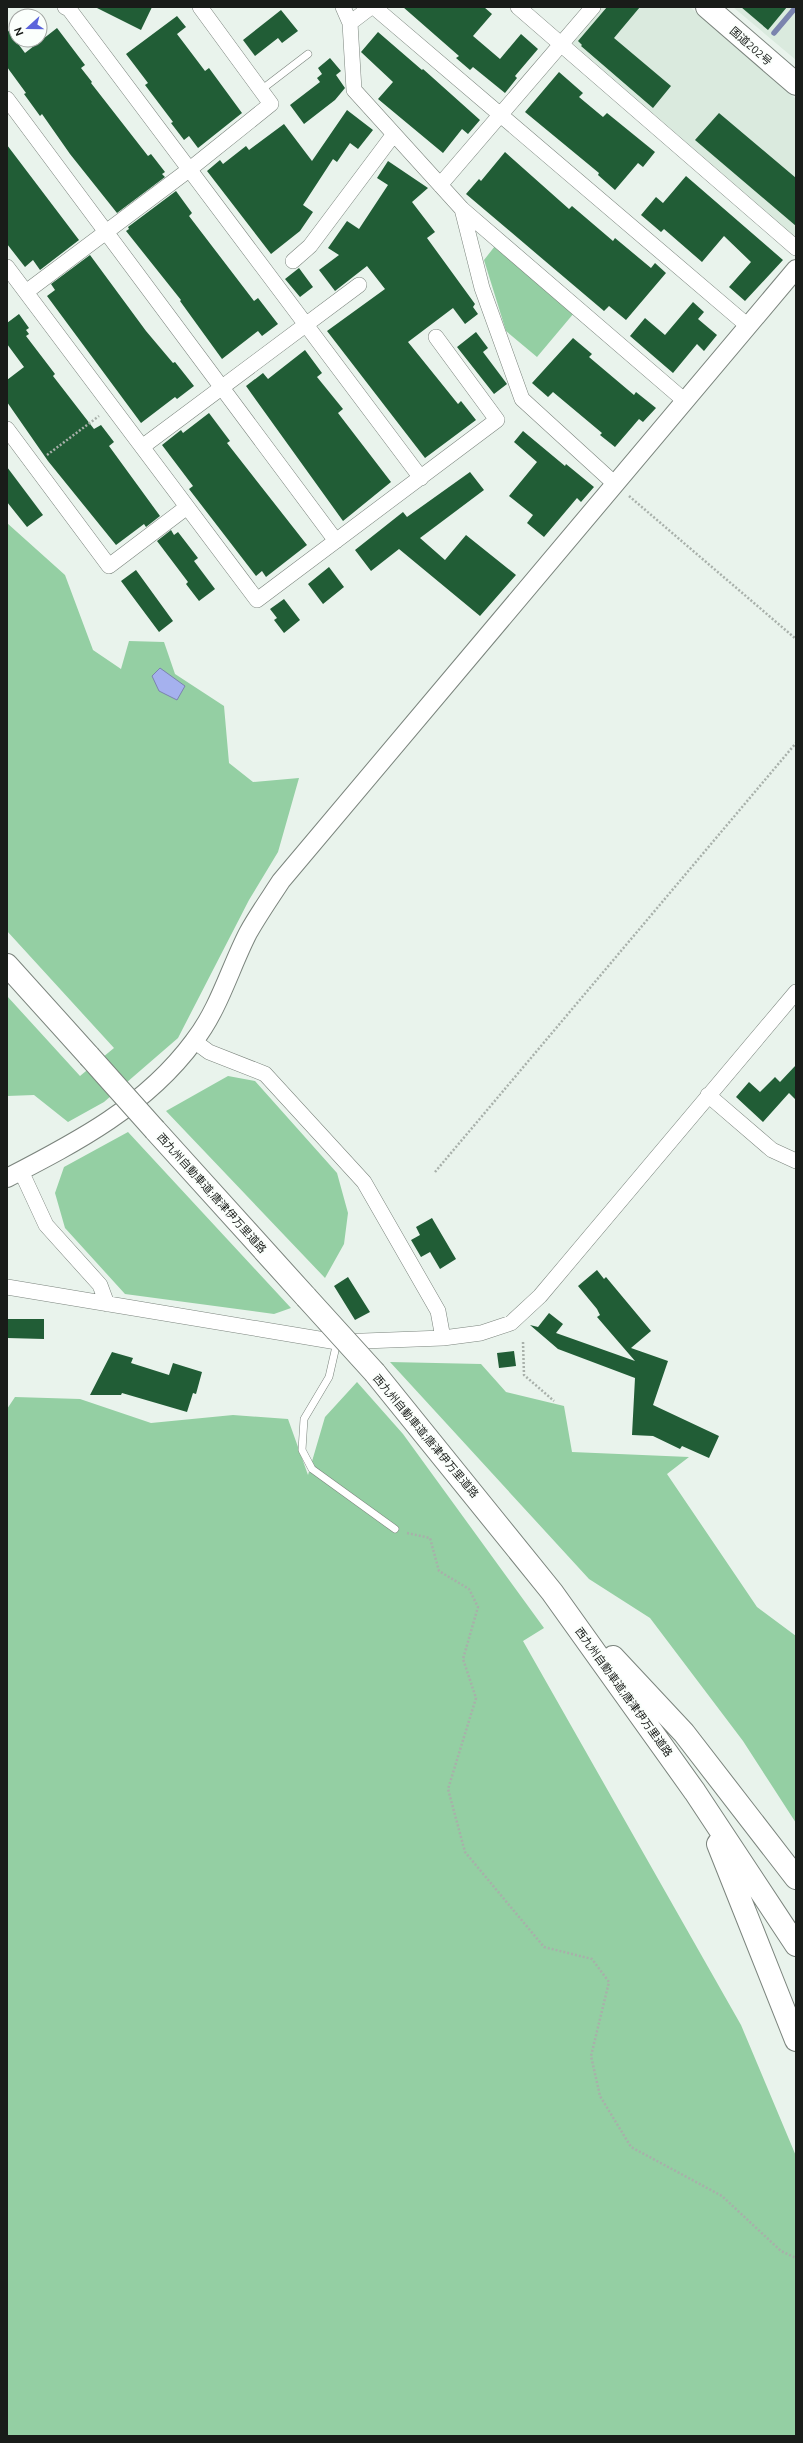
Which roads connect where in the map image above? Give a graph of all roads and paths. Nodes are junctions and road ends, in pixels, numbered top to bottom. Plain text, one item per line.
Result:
1 (65, 7) edge
2 (200, 7) edge
3 (343, 7) edge
4 (371, 7) edge
5 (374, 7) edge
6 (518, 7) edge
7 (592, 7) edge
8 (707, 7) edge
9 (350, 23) junction
10 (560, 44) junction
11 (308, 54) dead end
12 (796, 84) edge
13 (261, 90) junction
14 (7, 99) edge
15 (500, 114) junction
16 (394, 134) junction
17 (190, 169) junction
18 (440, 185) junction
19 (462, 209) junction
20 (106, 232) junction
21 (796, 248) edge
22 (293, 261) dead end
23 (7, 267) edge
24 (796, 268) edge
25 (359, 285) dead end
26 (26, 292) junction
27 (306, 324) junction
28 (748, 326) junction
29 (436, 337) dead end
30 (222, 387) junction
31 (685, 401) junction
32 (111, 406) junction
33 (7, 429) edge
34 (142, 447) junction
35 (34, 465) junction
36 (421, 478) junction
37 (615, 484) junction
38 (187, 507) junction
39 (336, 541) junction
40 (796, 639) edge
41 (796, 742) edge
42 (7, 965) edge
43 (796, 992) edge
44 (194, 1041) junction
45 (708, 1095) junction
46 (796, 1160) edge
47 (435, 1172) dead end
48 (14, 1174) edge
49 (7, 1287) edge
50 (107, 1304) junction
51 (443, 1338) junction
52 (337, 1342) junction
53 (523, 1342) dead end
54 (554, 1401) dead end
55 (395, 1530) joint
56 (552, 1592) junction
57 (695, 1792) junction
58 (796, 1878) edge
59 (796, 1945) edge
60 (796, 2040) edge
61 (796, 2258) edge

1 - 17 street
2 - 13 street
3 - 9 street
4 - 9 street
5 - 15 street
6 - 10 street
7 - 10 street
8 - 12 highway, 国道202号
9 - 16 street
10 - 15 street
10 - 21 street
11 - 13 lane
13 - 17 street
14 - 20 street
15 - 18 street
15 - 28 street
16 - 18 street
16 - 22 street
17 - 20 street
17 - 27 street
18 - 19 street
19 - 31 street
19 - 37 street
20 - 26 street
20 - 30 street
23 - 26 street
24 - 28 street
25 - 27 street
26 - 32 street
27 - 30 street
27 - 36 street
28 - 31 street
29 - 36 street
30 - 34 street
30 - 39 street
31 - 37 street
32 - 34 street
32 - 35 path
33 - 35 street
34 - 38 street
35 - 38 street
36 - 39 street
37 - 40 path
37 - 44 street
38 - 39 street
41 - 47 path
42 - 56 highway, 西九州自動車道;唐津伊万里道路, bridge
43 - 45 street
44 - 48 street
44 - 51 street
45 - 46 street
45 - 51 street
48 - 50 street
49 - 50 street
50 - 52 street
51 - 52 street
52 - 55 lane
53 - 54 path
55 - 61 path
56 - 57 highway, 西九州自動車道;唐津伊万里道路
56 - 58 highway
57 - 59 highway, 西九州自動車道;唐津伊万里道路
57 - 60 highway

